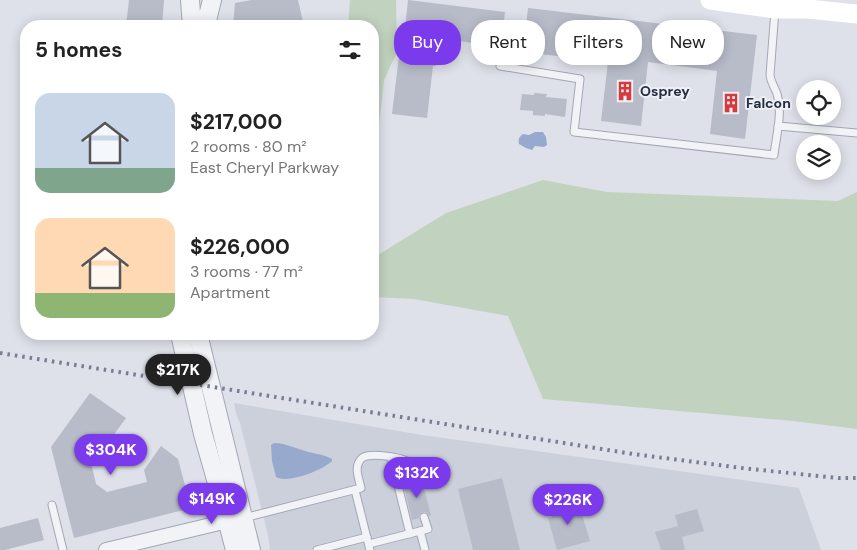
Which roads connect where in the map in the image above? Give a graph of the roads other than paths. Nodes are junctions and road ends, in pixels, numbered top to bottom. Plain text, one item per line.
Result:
1 (190, 0) edge
2 (212, 0) edge
3 (710, 0) edge
4 (776, 9) junction
5 (857, 14) edge
6 (192, 20) edge
7 (208, 20) edge
8 (500, 66) dead end
9 (778, 126) junction
10 (857, 134) edge
11 (181, 340) edge
12 (199, 340) edge
13 (391, 457) junction
14 (415, 479) dead end
15 (358, 489) junction
16 (52, 505) dead end
17 (424, 517) dead end
18 (236, 520) junction
19 (420, 531) junction
20 (410, 534) junction
21 (369, 544) edge
22 (63, 550) edge
23 (106, 550) edge
24 (235, 550) edge
25 (251, 550) edge
26 (317, 550) edge
27 (425, 550) edge

1 - 6 street
2 - 7 street
3 - 4 main road
4 - 5 main road
4 - 9 lane
8 - 9 lane
9 - 10 lane
11 - 18 street
12 - 18 street
13 - 14 lane
13 - 15 lane
13 - 20 lane
15 - 18 lane
15 - 21 lane
16 - 22 lane
17 - 19 lane
18 - 23 street
18 - 24 street
18 - 25 street
19 - 20 lane
19 - 27 lane
20 - 21 lane
21 - 26 lane

